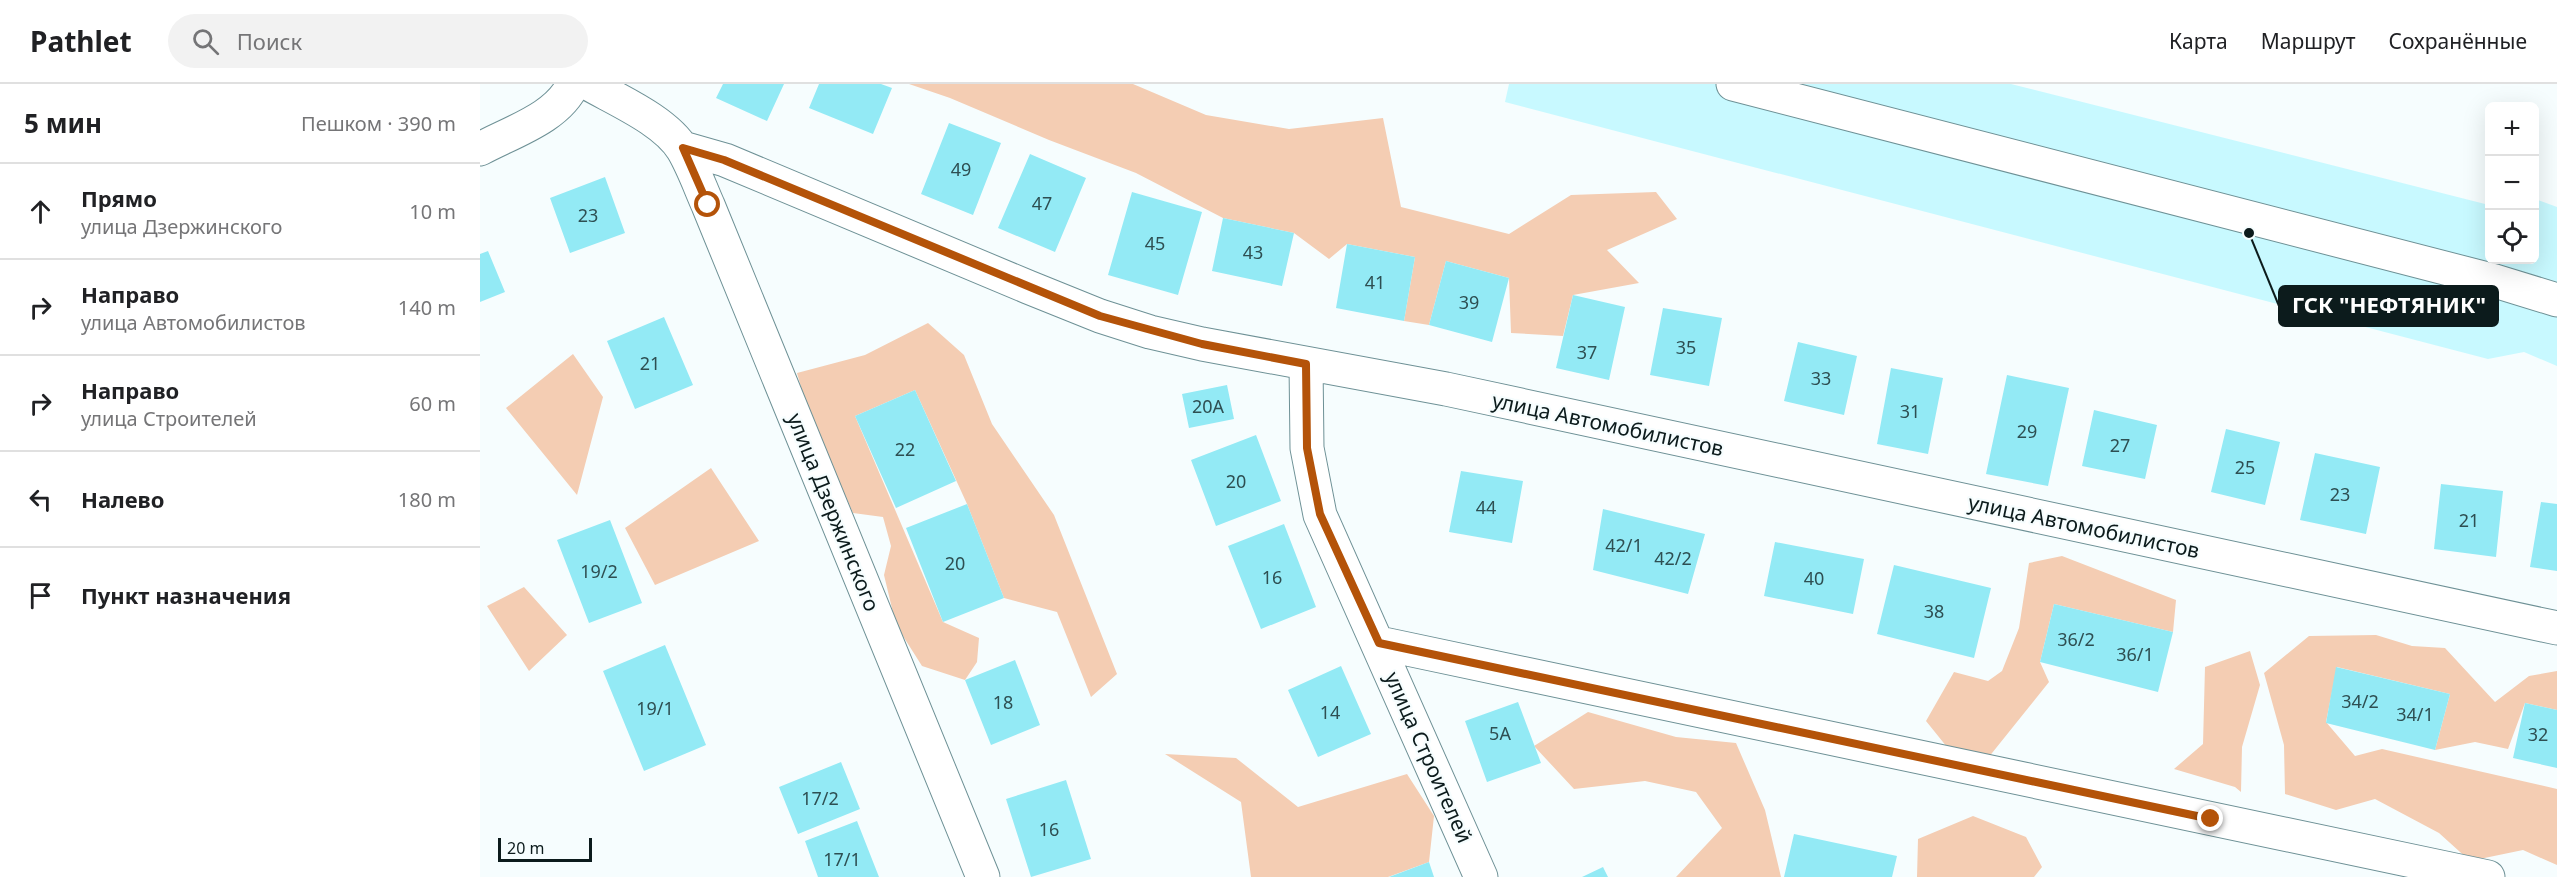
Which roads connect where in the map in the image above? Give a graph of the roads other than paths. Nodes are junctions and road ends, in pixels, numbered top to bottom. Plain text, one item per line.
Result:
1 (573, 84) edge
2 (589, 84) edge
3 (1733, 84) edge
4 (683, 148) junction
5 (480, 149) edge
6 (2557, 300) edge
7 (1306, 364) junction
8 (2557, 628) edge
9 (1379, 643) junction
10 (983, 877) edge
11 (1481, 877) edge
12 (2488, 877) edge

1 - 5 street
2 - 4 street
3 - 6 street
4 - 7 street, улица Автомобилистов
4 - 10 street, улица Дзержинского
7 - 8 street, улица Автомобилистов
7 - 9 street, улица Строителей
9 - 11 street, улица Строителей
9 - 12 street

